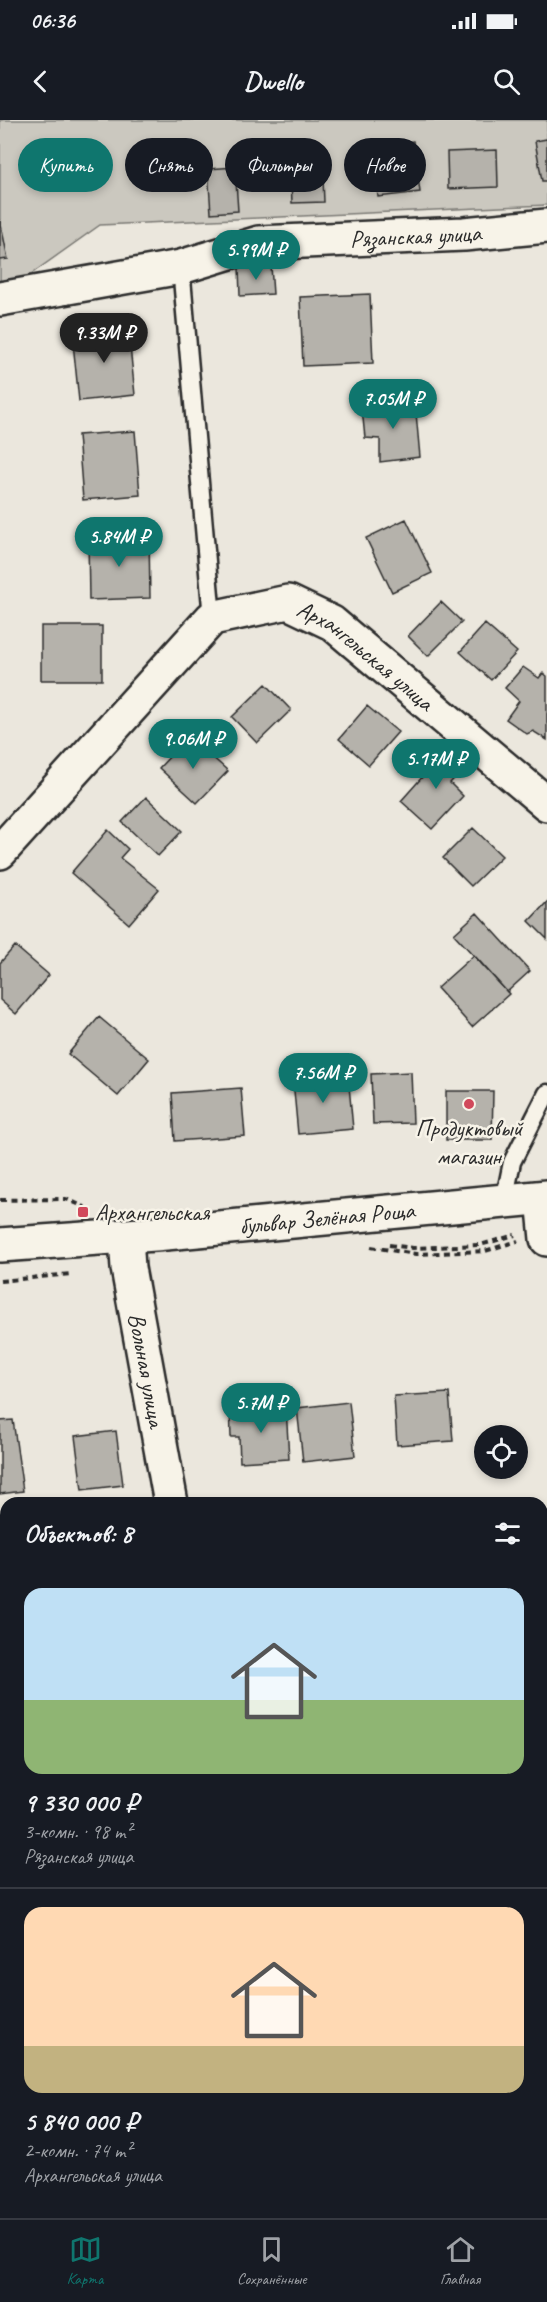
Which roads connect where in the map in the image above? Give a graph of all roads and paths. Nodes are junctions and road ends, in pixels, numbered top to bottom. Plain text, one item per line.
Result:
1 (547, 226) edge
2 (181, 267) junction
3 (0, 299) edge
4 (212, 618) junction
5 (547, 804) edge
6 (0, 852) edge
7 (547, 1093) edge
8 (545, 1198) edge
9 (504, 1201) junction
10 (547, 1235) edge
11 (126, 1237) junction
12 (0, 1245) edge
13 (368, 1247) dead end
14 (82, 1273) dead end
15 (0, 1281) edge
16 (170, 1497) edge

1 - 2 street, Рязанская улица
2 - 3 street, Рязанская улица
2 - 4 lane
4 - 5 street, Архангельская улица
4 - 6 street
7 - 9 lane
8 - 9 street, бульвар Зелёная Роща
8 - 10 street
9 - 11 street, бульвар Зелёная Роща
10 - 13 path
11 - 12 street, бульвар Зелёная Роща
11 - 16 street, Вольная улица
14 - 15 path

